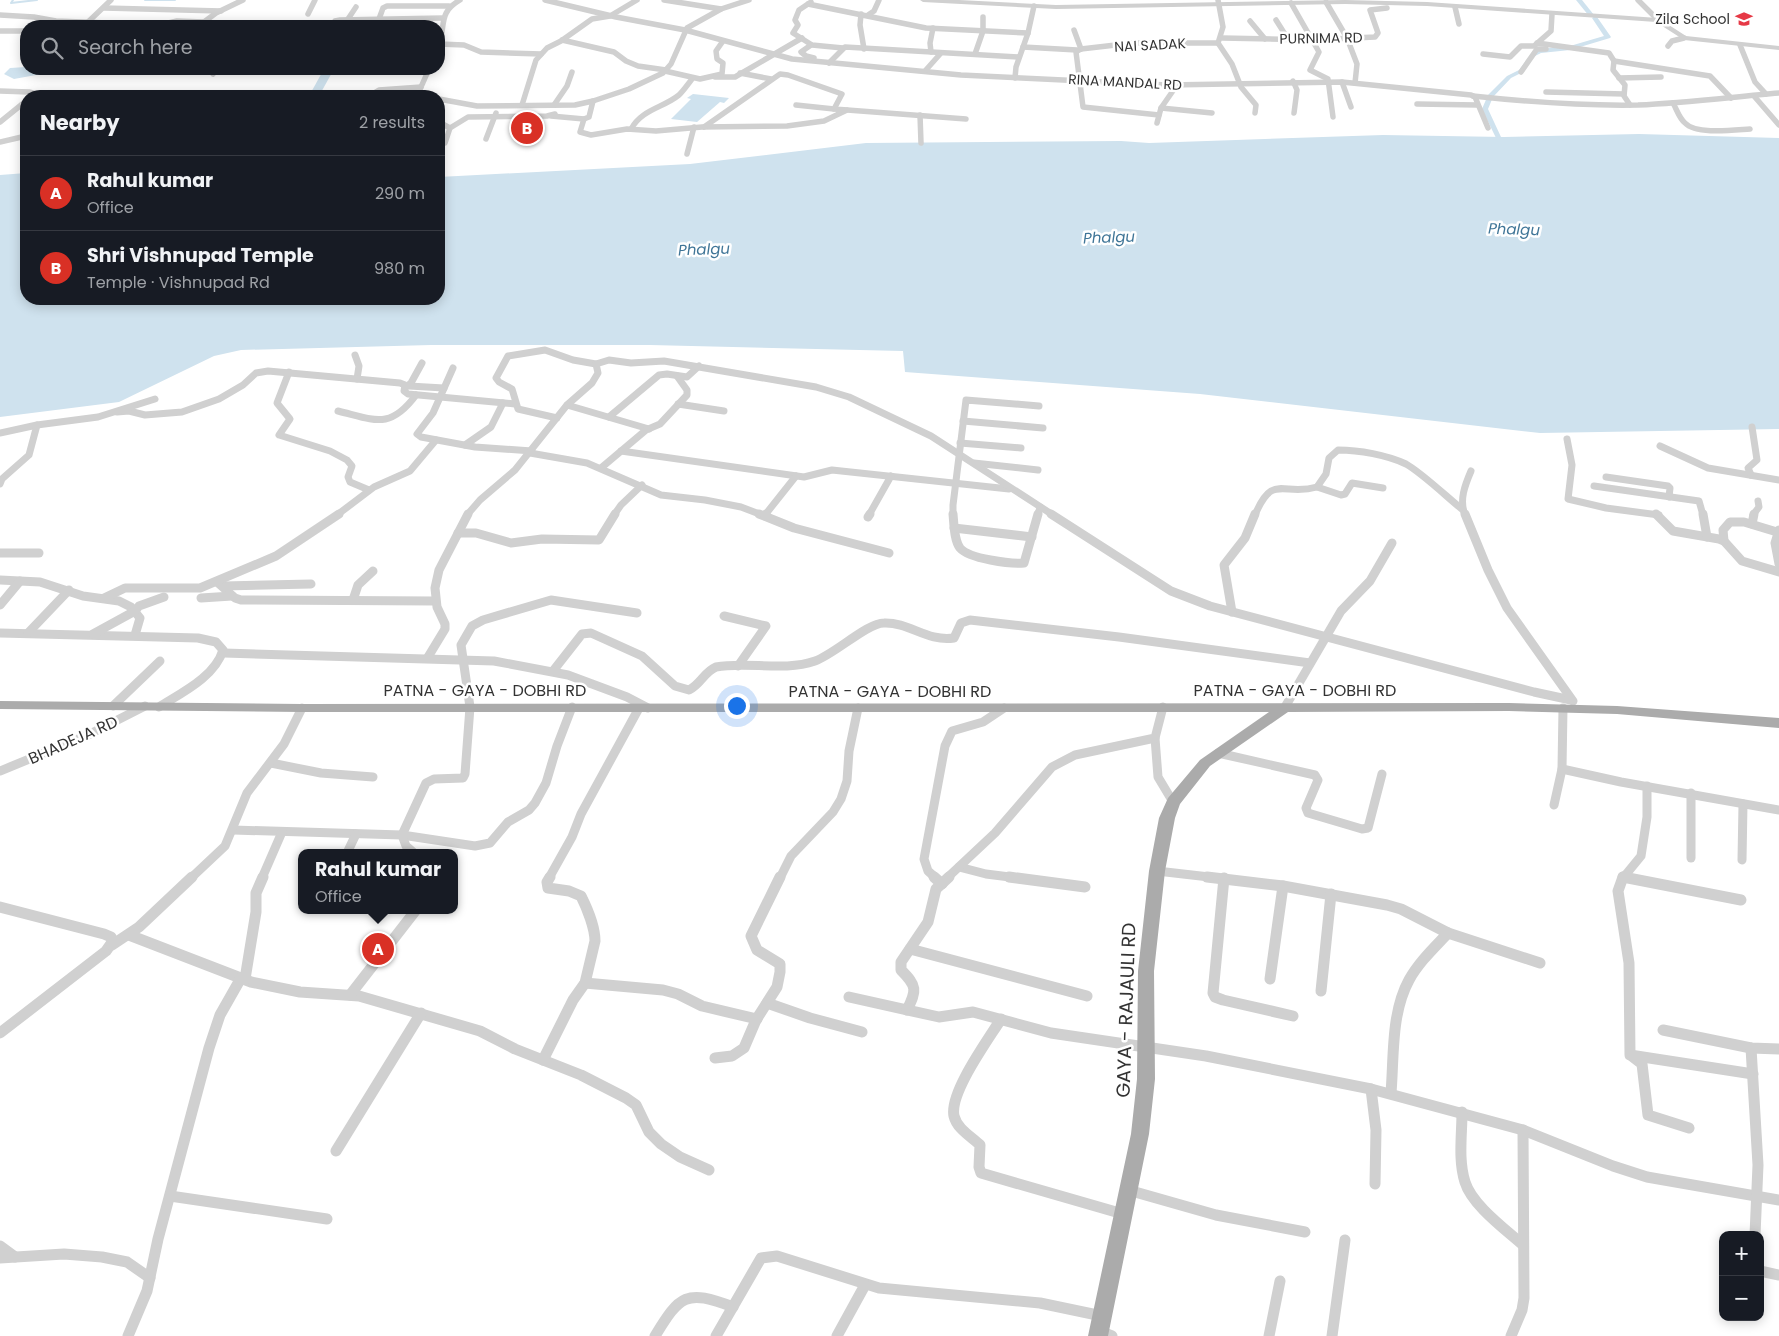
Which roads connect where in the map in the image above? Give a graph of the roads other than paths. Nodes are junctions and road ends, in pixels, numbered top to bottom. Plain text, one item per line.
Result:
1 (111, 0) edge
2 (243, 0) edge
3 (315, 0) edge
4 (460, 0) edge
5 (545, 0) edge
6 (638, 0) edge
7 (664, 0) edge
8 (749, 0) edge
9 (814, 0) edge
10 (879, 0) edge
11 (923, 0) edge
12 (1638, 0) edge
13 (963, 1) edge
14 (997, 2) edge
15 (1219, 2) edge
16 (1279, 2) edge
17 (1326, 2) junction
18 (1291, 3) junction
19 (808, 4) junction
20 (450, 6) junction
21 (1034, 6) junction
22 (356, 7) dead end
23 (1455, 7) junction
24 (104, 8) junction
25 (1387, 8) dead end
26 (721, 9) junction
27 (220, 11) junction
28 (308, 14) dead end
29 (861, 14) junction
30 (1552, 14) junction
31 (0, 15) edge
32 (868, 15) junction
33 (610, 16) junction
34 (442, 18) joint
35 (983, 18) dead end
36 (348, 19) junction
37 (379, 19) junction
38 (50, 20) edge
39 (91, 20) edge
40 (207, 20) edge
41 (342, 20) edge
42 (392, 20) joint
43 (1276, 20) dead end
44 (1658, 20) junction
45 (1250, 21) dead end
46 (1459, 24) dead end
47 (932, 28) junction
48 (685, 30) junction
49 (1074, 30) dead end
50 (0, 31) edge
51 (20, 31) edge
52 (982, 32) junction
53 (1028, 33) junction
54 (802, 38) junction
55 (1347, 38) junction
56 (1684, 38) junction
57 (1265, 39) junction
58 (1288, 39) junction
59 (562, 40) junction
60 (1220, 40) junction
61 (1311, 40) junction
62 (723, 41) junction
63 (1537, 43) junction
64 (1740, 44) junction
65 (445, 45) edge
66 (811, 45) junction
67 (1668, 46) dead end
68 (842, 48) junction
69 (1023, 48) junction
70 (1574, 48) junction
71 (1779, 48) edge
72 (864, 49) junction
73 (1079, 50) junction
74 (931, 52) junction
75 (941, 53) junction
76 (541, 54) junction
77 (975, 54) junction
78 (1483, 54) dead end
79 (776, 55) junction
80 (1019, 57) junction
81 (831, 60) junction
82 (1614, 61) junction
83 (666, 71) junction
84 (925, 71) junction
85 (572, 72) dead end
86 (1521, 72) dead end
87 (740, 73) junction
88 (426, 75) edge
89 (715, 77) junction
90 (1662, 77) dead end
91 (1015, 78) junction
92 (1619, 78) junction
93 (692, 79) junction
94 (771, 79) junction
95 (1078, 80) junction
96 (1293, 81) junction
97 (1328, 81) junction
98 (1342, 82) junction
99 (1355, 83) junction
100 (1240, 84) junction
101 (1177, 85) junction
102 (421, 87) junction
103 (380, 90) edge
104 (420, 90) edge
105 (0, 91) edge
106 (20, 92) edge
107 (1546, 92) dead end
108 (1624, 94) junction
109 (1766, 94) junction
110 (1779, 94) edge
111 (1473, 96) junction
112 (1754, 96) junction
113 (1731, 98) junction
114 (445, 100) edge
115 (594, 101) junction
116 (1673, 103) junction
117 (1417, 104) dead end
118 (522, 105) junction
119 (557, 105) junction
120 (796, 105) dead end
121 (1256, 105) joint
122 (1477, 105) junction
123 (1630, 105) junction
124 (20, 106) edge
125 (477, 106) junction
126 (498, 106) junction
127 (1351, 107) dead end
128 (834, 109) junction
129 (847, 110) junction
130 (1160, 112) junction
131 (1212, 113) dead end
132 (1294, 113) dead end
133 (1255, 114) dead end
134 (920, 115) junction
135 (495, 116) junction
136 (551, 116) junction
137 (468, 117) junction
138 (1332, 117) dead end
139 (584, 119) junction
140 (966, 119) dead end
141 (0, 122) edge
142 (1157, 123) dead end
143 (445, 125) edge
144 (1779, 125) edge
145 (694, 127) junction
146 (704, 127) junction
147 (450, 128) junction
148 (1488, 128) dead end
149 (631, 129) junction
150 (1750, 129) dead end
151 (20, 137) edge
152 (486, 139) dead end
153 (445, 140) edge
154 (0, 142) edge
155 (921, 143) dead end
156 (688, 154) dead end
157 (355, 355) dead end
158 (422, 362) dead end
159 (596, 364) junction
160 (699, 366) junction
161 (453, 368) dead end
162 (289, 372) junction
163 (677, 376) junction
164 (357, 379) junction
165 (407, 386) junction
166 (444, 388) junction
167 (416, 395) junction
168 (440, 397) junction
169 (155, 399) dead end
170 (503, 402) junction
171 (515, 404) junction
172 (678, 404) junction
173 (567, 406) junction
174 (1039, 406) dead end
175 (338, 410) dead end
176 (724, 410) dead end
177 (117, 412) junction
178 (609, 417) junction
179 (557, 418) junction
180 (963, 421) junction
181 (37, 425) junction
182 (1752, 427) dead end
183 (1043, 428) dead end
184 (649, 429) junction
185 (0, 433) edge
186 (1568, 439) dead end
187 (436, 440) junction
188 (960, 442) junction
189 (465, 445) junction
190 (1660, 446) dead end
191 (1021, 448) dead end
192 (621, 451) junction
193 (531, 452) junction
194 (959, 454) junction
195 (972, 463) junction
196 (601, 468) junction
197 (1038, 470) dead end
198 (1471, 471) dead end
199 (1751, 475) junction
200 (796, 476) junction
201 (891, 476) junction
202 (1606, 477) dead end
203 (1779, 480) edge
204 (956, 483) junction
205 (0, 484) edge
206 (642, 486) junction
207 (1594, 486) dead end
208 (1317, 487) junction
209 (1383, 488) dead end
210 (1012, 489) junction
211 (369, 490) junction
212 (1669, 497) junction
213 (1758, 501) dead end
214 (1040, 507) junction
215 (1463, 510) junction
216 (765, 516) junction
217 (868, 517) dead end
218 (1752, 524) junction
219 (954, 528) junction
220 (1778, 531) edge
221 (458, 532) junction
222 (1707, 536) junction
223 (1032, 537) junction
224 (1724, 541) junction
225 (1392, 543) dead end
226 (0, 553) edge
227 (39, 553) dead end
228 (889, 553) dead end
229 (1779, 564) edge
230 (373, 571) dead end
231 (1779, 572) edge
232 (0, 580) edge
233 (20, 580) junction
234 (220, 584) junction
235 (311, 584) dead end
236 (140, 588) junction
237 (69, 590) junction
238 (232, 596) junction
239 (104, 598) junction
240 (164, 598) dead end
241 (201, 598) dead end
242 (353, 600) junction
243 (436, 600) junction
244 (0, 605) edge
245 (138, 611) junction
246 (1232, 612) junction
247 (637, 613) dead end
248 (724, 616) dead end
249 (0, 633) edge
250 (28, 633) junction
251 (92, 634) junction
252 (135, 635) junction
253 (1326, 637) junction
254 (224, 654) junction
255 (428, 657) junction
256 (462, 659) junction
257 (160, 661) dead end
258 (1310, 663) junction
259 (738, 666) junction
260 (553, 671) junction
261 (0, 705) edge
262 (1571, 705) junction
263 (113, 706) junction
264 (152, 707) junction
265 (470, 707) junction
266 (572, 707) junction
267 (1285, 707) junction
268 (302, 708) junction
269 (643, 708) junction
270 (858, 708) junction
271 (1004, 708) junction
272 (1163, 708) junction
273 (1779, 723) edge
274 (1155, 738) junction
275 (1218, 753) junction
276 (271, 763) junction
277 (1562, 769) junction
278 (0, 771) edge
279 (1382, 774) dead end
280 (373, 776) dead end
281 (1647, 786) junction
282 (1691, 793) junction
283 (1173, 802) junction
284 (1743, 804) junction
285 (1554, 805) dead end
286 (1779, 810) edge
287 (233, 830) junction
288 (282, 832) junction
289 (356, 834) junction
290 (402, 835) junction
291 (349, 849) edge
292 (409, 849) edge
293 (1691, 858) dead end
294 (1742, 860) dead end
295 (959, 867) junction
296 (1157, 871) junction
297 (1623, 877) junction
298 (1224, 878) junction
299 (942, 884) junction
300 (1284, 886) junction
301 (1085, 887) dead end
302 (1331, 894) junction
303 (1741, 900) dead end
304 (0, 906) edge
305 (413, 914) edge
306 (1448, 934) junction
307 (129, 935) junction
308 (112, 945) junction
309 (910, 949) junction
310 (1540, 963) dead end
311 (243, 978) junction
312 (1270, 979) dead end
313 (585, 984) junction
314 (1321, 991) dead end
315 (350, 995) junction
316 (1087, 996) dead end
317 (849, 997) dead end
318 (767, 1003) junction
319 (907, 1010) junction
320 (421, 1013) junction
321 (1293, 1016) dead end
322 (757, 1019) junction
323 (1001, 1019) junction
324 (1663, 1030) dead end
325 (862, 1032) dead end
326 (0, 1034) edge
327 (1146, 1048) junction
328 (1751, 1048) junction
329 (1779, 1049) edge
330 (1633, 1057) junction
331 (715, 1058) dead end
332 (543, 1060) junction
333 (1753, 1074) junction
334 (1371, 1088) junction
335 (1391, 1093) junction
336 (1462, 1112) junction
337 (1690, 1128) dead end
338 (1523, 1130) junction
339 (336, 1152) dead end
340 (709, 1170) dead end
341 (1375, 1184) dead end
342 (1128, 1190) junction
343 (170, 1196) junction
344 (1759, 1197) junction
345 (1779, 1200) edge
346 (1123, 1214) junction
347 (327, 1219) dead end
348 (1755, 1231) edge
349 (1306, 1232) dead end
350 (1346, 1240) dead end
351 (1523, 1245) junction
352 (0, 1246) edge
353 (14, 1257) junction
354 (0, 1258) edge
355 (1764, 1271) edge
356 (1779, 1276) edge
357 (150, 1278) junction
358 (1280, 1281) dead end
359 (865, 1285) junction
360 (732, 1307) junction
361 (1103, 1330) edge
362 (128, 1336) edge
363 (655, 1336) edge
364 (716, 1336) edge
365 (836, 1336) edge
366 (1269, 1336) edge
367 (1332, 1336) edge
368 (1511, 1336) edge

1 - 24 street
2 - 27 street
3 - 28 street
4 - 20 street
5 - 33 street, RINA MANDAL RD
6 - 33 street
7 - 26 street
8 - 26 street
9 - 19 street
10 - 32 street
11 - 13 street
12 - 44 street
13 - 14 street
14 - 21 street
15 - 16 street
15 - 21 street
15 - 60 street
16 - 18 street
17 - 18 street
17 - 23 street
17 - 55 street
18 - 61 street
19 - 29 street
19 - 54 street
20 - 34 street
20 - 37 street
21 - 53 street
22 - 36 street
23 - 30 street
23 - 46 street
24 - 27 street
24 - 39 street
25 - 55 street, PURNIMA RD
26 - 48 street
27 - 40 street
29 - 32 street
29 - 72 street
30 - 44 street
30 - 63 street
31 - 38 street
32 - 47 street
33 - 48 street, RINA MANDAL RD
33 - 59 street
34 - 42 street
35 - 52 street
36 - 37 street
36 - 41 street
37 - 42 street
43 - 58 street
44 - 56 street
45 - 57 street
47 - 52 street
47 - 74 street
48 - 62 street, RINA MANDAL RD
48 - 83 street
49 - 73 street
50 - 51 street
52 - 53 street
52 - 77 street
53 - 69 street
54 - 66 street
54 - 79 street
55 - 61 street, PURNIMA RD
55 - 99 street
56 - 64 street
56 - 67 street
57 - 58 street, PURNIMA RD
57 - 60 street, PURNIMA RD
58 - 61 street, PURNIMA RD
59 - 76 street
59 - 83 street
60 - 73 street, NAI SADAK
60 - 100 street
61 - 97 street
62 - 79 street, RINA MANDAL RD
62 - 89 street
63 - 70 street
63 - 78 street
64 - 71 street
64 - 109 street
65 - 76 street
66 - 68 street
66 - 81 street
68 - 72 street
68 - 81 street
69 - 73 street, NAI SADAK
69 - 80 street
70 - 82 street
70 - 86 street
72 - 74 street
73 - 95 street
74 - 75 street
75 - 77 street
75 - 84 street
76 - 118 street
77 - 80 street
79 - 81 street, RINA MANDAL RD
79 - 87 street
80 - 91 street
81 - 84 street, RINA MANDAL RD
82 - 92 street
82 - 113 street
83 - 93 street
83 - 115 street
84 - 91 street, RINA MANDAL RD
85 - 119 street
87 - 89 street
87 - 94 street
88 - 102 street
89 - 93 street
90 - 92 street
91 - 95 street, RINA MANDAL RD
92 - 108 street
93 - 149 street
94 - 128 street
94 - 146 street
95 - 101 street, RINA MANDAL RD
95 - 130 street
96 - 97 street, RINA MANDAL RD
96 - 100 street, RINA MANDAL RD
96 - 132 street
97 - 98 street, RINA MANDAL RD
97 - 138 street
98 - 99 street, RINA MANDAL RD
98 - 127 street
99 - 111 street, RINA MANDAL RD
100 - 101 street, RINA MANDAL RD
100 - 121 street
101 - 130 street
102 - 103 street
102 - 104 street
105 - 106 street
107 - 108 street
108 - 123 street
109 - 110 street
109 - 112 street
111 - 122 street
111 - 123 street
112 - 113 street
112 - 144 street
113 - 116 street
114 - 125 street
115 - 119 street
115 - 139 street
116 - 123 street
116 - 150 street
117 - 122 street
118 - 119 street
118 - 126 street
119 - 136 street
120 - 128 street
121 - 133 street
122 - 148 street
124 - 141 street
125 - 126 street
125 - 137 street
126 - 135 street
128 - 129 street
129 - 134 street
129 - 146 street
130 - 131 street
130 - 142 street
134 - 140 street
134 - 155 street
135 - 136 street
135 - 137 street
135 - 152 street
136 - 139 street
137 - 147 street
139 - 149 street
143 - 147 street
145 - 146 street
145 - 149 street
145 - 156 street
147 - 153 street
151 - 154 street
157 - 164 street
158 - 165 street
159 - 160 street
159 - 171 street
159 - 173 street
160 - 163 street
160 - 194 street
161 - 166 street
162 - 164 street
162 - 177 street
162 - 211 street
163 - 172 street
163 - 178 street
164 - 165 street
165 - 166 street
165 - 167 street
166 - 168 street
167 - 168 street
167 - 175 street
168 - 170 street
168 - 187 street
169 - 177 street
170 - 171 street
170 - 189 street
171 - 179 street
172 - 176 street
172 - 184 street
173 - 178 street
173 - 179 street
174 - 180 street
177 - 181 street
178 - 184 street
179 - 193 street
180 - 183 street
180 - 188 street
181 - 185 street
181 - 205 street
182 - 199 street
184 - 192 street
186 - 222 street
187 - 189 street
187 - 211 street
188 - 191 street
188 - 194 street
189 - 193 street
190 - 199 street
192 - 196 street
192 - 200 street
193 - 196 street
193 - 221 street
194 - 195 street
194 - 204 street
195 - 197 street
195 - 210 street
196 - 206 street
198 - 215 street
199 - 203 street
200 - 201 street
200 - 216 street
201 - 204 street
201 - 217 street
202 - 212 street
204 - 210 street
204 - 219 street
206 - 216 street
206 - 221 street
207 - 212 street
208 - 209 street
208 - 215 street
208 - 246 street
210 - 214 street
211 - 234 street
212 - 222 street
213 - 218 street
214 - 223 street
214 - 246 street
215 - 262 street
216 - 228 street
218 - 220 street
218 - 224 street
219 - 223 street
219 - 223 street
220 - 229 street
221 - 243 street
222 - 224 street
224 - 231 street
225 - 253 street
226 - 227 street
230 - 242 street
232 - 233 street
233 - 237 street
233 - 244 street
234 - 235 street
234 - 236 street
234 - 238 street
236 - 239 street
236 - 245 street
237 - 239 street
237 - 250 street
238 - 241 street
238 - 242 street
239 - 245 street
240 - 245 street
242 - 243 street
243 - 255 street
245 - 251 street
245 - 252 street
246 - 253 street
247 - 256 street
248 - 259 street
249 - 250 street
250 - 251 street
251 - 252 street
252 - 254 street
253 - 258 street
253 - 262 street
254 - 255 street
254 - 264 street, BHADEJA RD
255 - 256 street
256 - 260 street
256 - 265 street
257 - 263 street
258 - 259 street
258 - 267 street
259 - 260 street
260 - 269 street
261 - 263 main road, PATNA - GAYA - DOBHI RD
262 - 267 main road, PATNA - GAYA - DOBHI RD
262 - 273 main road, PATNA - GAYA - DOBHI RD
262 - 277 street
263 - 264 main road, PATNA - GAYA - DOBHI RD
264 - 268 main road, PATNA - GAYA - DOBHI RD
264 - 278 street, BHADEJA RD
265 - 266 main road, PATNA - GAYA - DOBHI RD
265 - 268 main road, PATNA - GAYA - DOBHI RD
265 - 290 street
266 - 269 main road, PATNA - GAYA - DOBHI RD
266 - 290 street
267 - 272 main road, PATNA - GAYA - DOBHI RD
267 - 275 main road, GAYA - RAJAULI RD
268 - 276 street
269 - 270 main road, PATNA - GAYA - DOBHI RD
269 - 313 street
270 - 271 main road, PATNA - GAYA - DOBHI RD
270 - 318 street
271 - 272 main road, PATNA - GAYA - DOBHI RD
271 - 299 street
272 - 274 street
274 - 283 street
274 - 295 street
275 - 279 street
275 - 283 main road, GAYA - RAJAULI RD
276 - 280 street
276 - 287 street
277 - 281 street
277 - 285 street
281 - 282 street
281 - 297 street
282 - 284 street
282 - 293 street
283 - 296 main road, GAYA - RAJAULI RD
284 - 286 street
284 - 294 street
287 - 288 street
287 - 307 street
288 - 289 street
288 - 311 street
289 - 290 street
289 - 291 street
290 - 292 street
295 - 299 street
295 - 301 street
296 - 298 street
296 - 327 main road, GAYA - RAJAULI RD
297 - 303 street
297 - 330 street
298 - 300 street
298 - 321 street
299 - 309 street
300 - 302 street
300 - 312 street
302 - 306 street
302 - 314 street
304 - 308 street
305 - 315 street
306 - 310 street
306 - 335 street
307 - 308 street
307 - 311 street
308 - 326 street
309 - 316 street
309 - 319 street
311 - 315 street
311 - 343 street
313 - 322 street
313 - 332 street
315 - 320 street
317 - 319 street
318 - 322 street
318 - 325 street
319 - 323 street
320 - 332 street
320 - 339 street
322 - 331 street
323 - 327 street
323 - 346 street
324 - 328 street
327 - 334 street
327 - 342 main road, GAYA - RAJAULI RD
328 - 329 street
328 - 333 street
330 - 333 street
330 - 337 street
332 - 340 street
333 - 344 street
334 - 335 street
334 - 341 street
335 - 336 street
336 - 338 street
336 - 351 street
338 - 344 street
338 - 351 street
342 - 346 main road, GAYA - RAJAULI RD
342 - 349 street
343 - 347 street
343 - 357 street
344 - 345 street
344 - 348 street
346 - 361 main road, GAYA - RAJAULI RD
350 - 367 street
351 - 368 street
352 - 353 street
353 - 354 street
353 - 357 street
355 - 356 street
357 - 362 street
358 - 366 street
359 - 360 street
359 - 361 street
359 - 365 street
360 - 363 street
360 - 364 street

